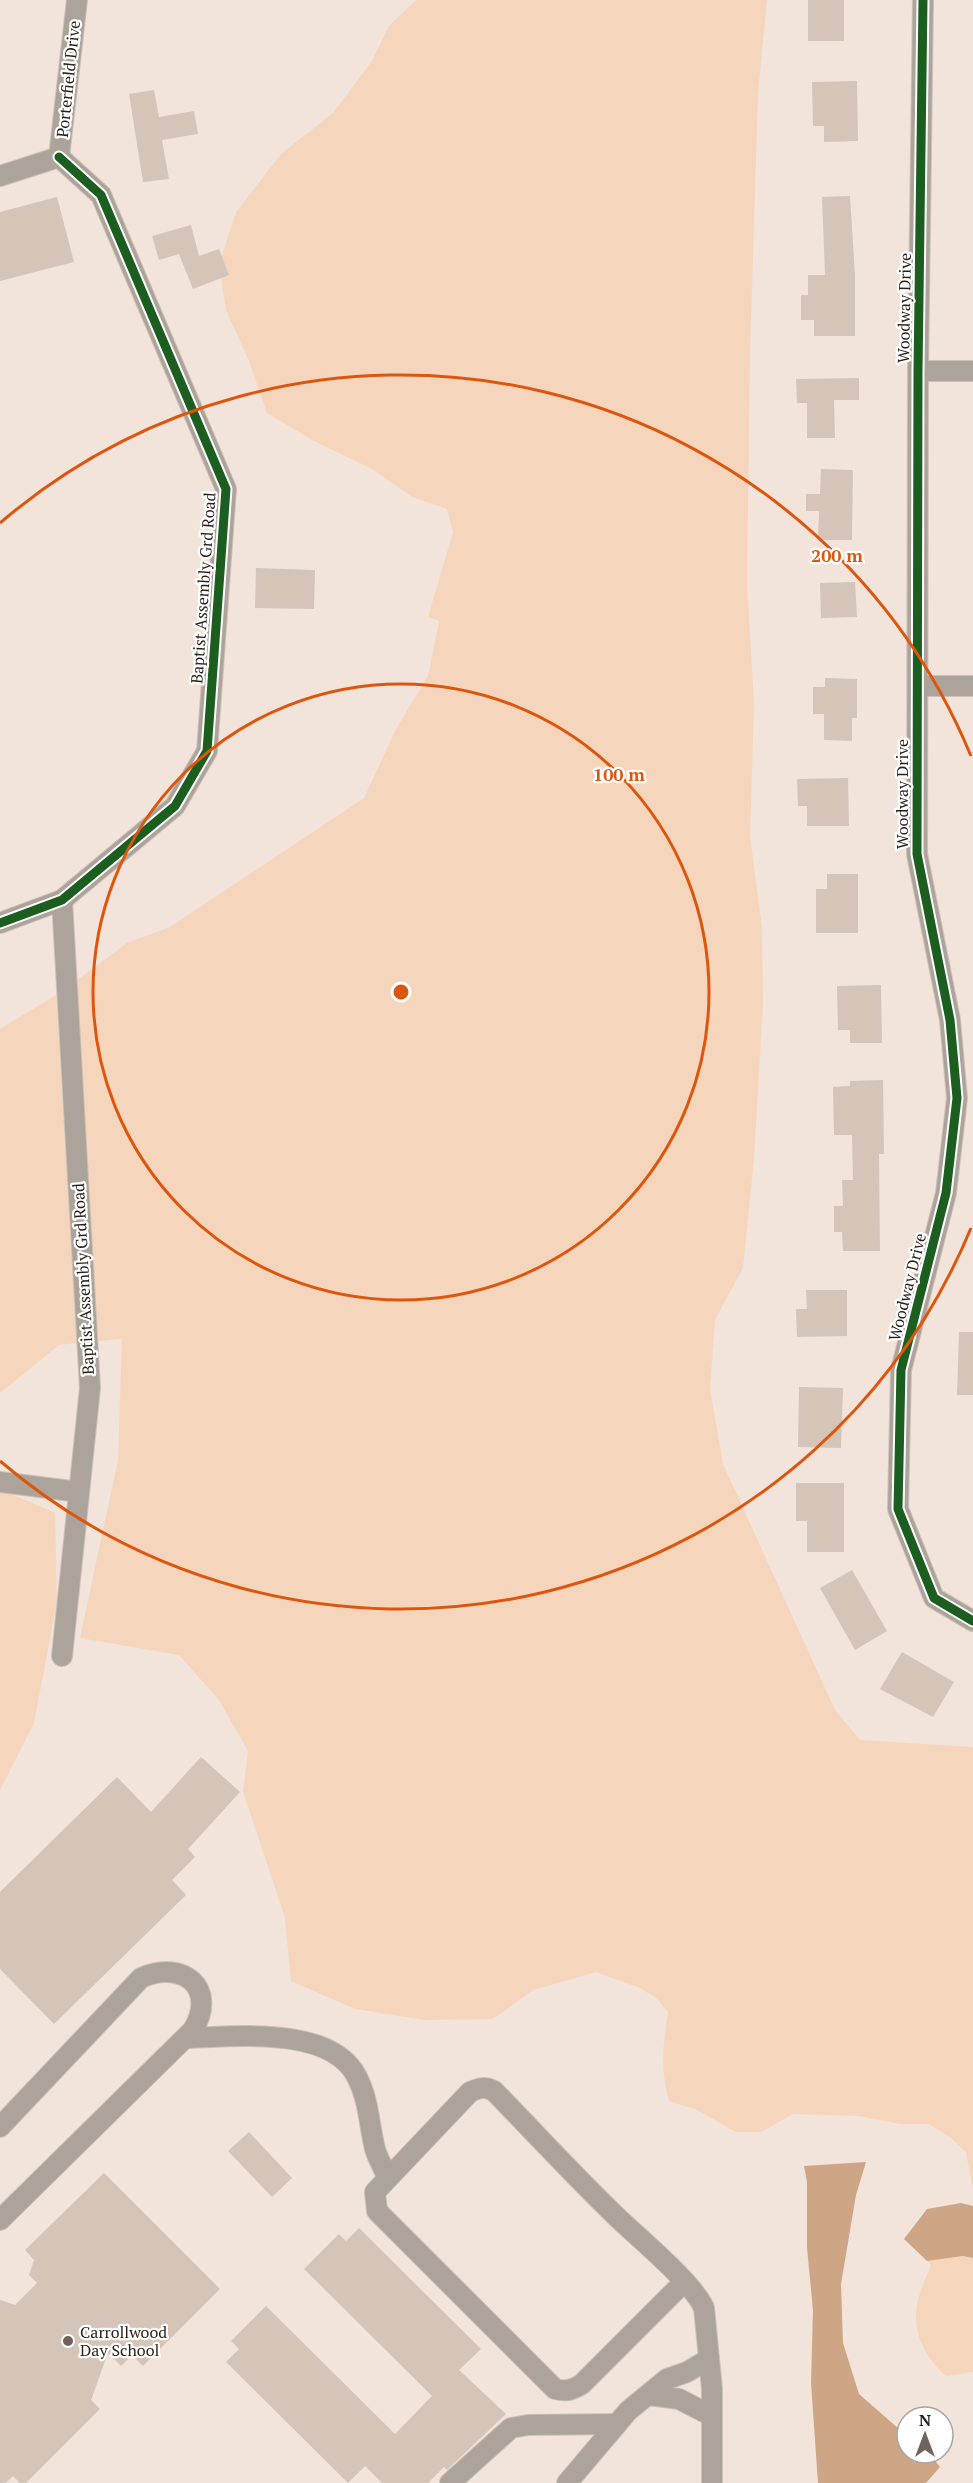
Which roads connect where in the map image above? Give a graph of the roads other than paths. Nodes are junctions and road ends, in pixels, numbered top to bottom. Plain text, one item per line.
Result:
1 (77, 0) edge
2 (923, 0) edge
3 (59, 157) junction
4 (0, 176) edge
5 (918, 370) junction
6 (973, 371) edge
7 (918, 686) junction
8 (973, 686) edge
9 (62, 900) junction
10 (0, 924) edge
11 (0, 1482) edge
12 (79, 1492) junction
13 (973, 1621) edge
14 (62, 1656) dead end
15 (185, 2038) junction
16 (1, 2125) edge
17 (388, 2178) junction
18 (0, 2220) edge
19 (684, 2282) junction
20 (709, 2359) junction
21 (649, 2395) junction
22 (712, 2416) junction
23 (617, 2424) junction
24 (450, 2483) edge
25 (567, 2483) edge
26 (712, 2483) edge

1 - 3 street, Porterfield Drive
2 - 5 street, Woodway Drive
3 - 4 street
3 - 9 street, Baptist Assembly Grd Road
5 - 6 street
5 - 7 street, Woodway Drive
7 - 8 street
7 - 13 street, Woodway Drive
9 - 10 street, Baptist Assembly Grd Road
9 - 12 street, Baptist Assembly Grd Road
11 - 12 street
12 - 14 street, Baptist Assembly Grd Road
15 - 16 street
15 - 17 street
15 - 18 street
17 - 19 street
17 - 19 street
19 - 20 street
20 - 21 street
20 - 22 street
21 - 22 street
21 - 23 street
22 - 26 street
23 - 24 street
23 - 25 street

